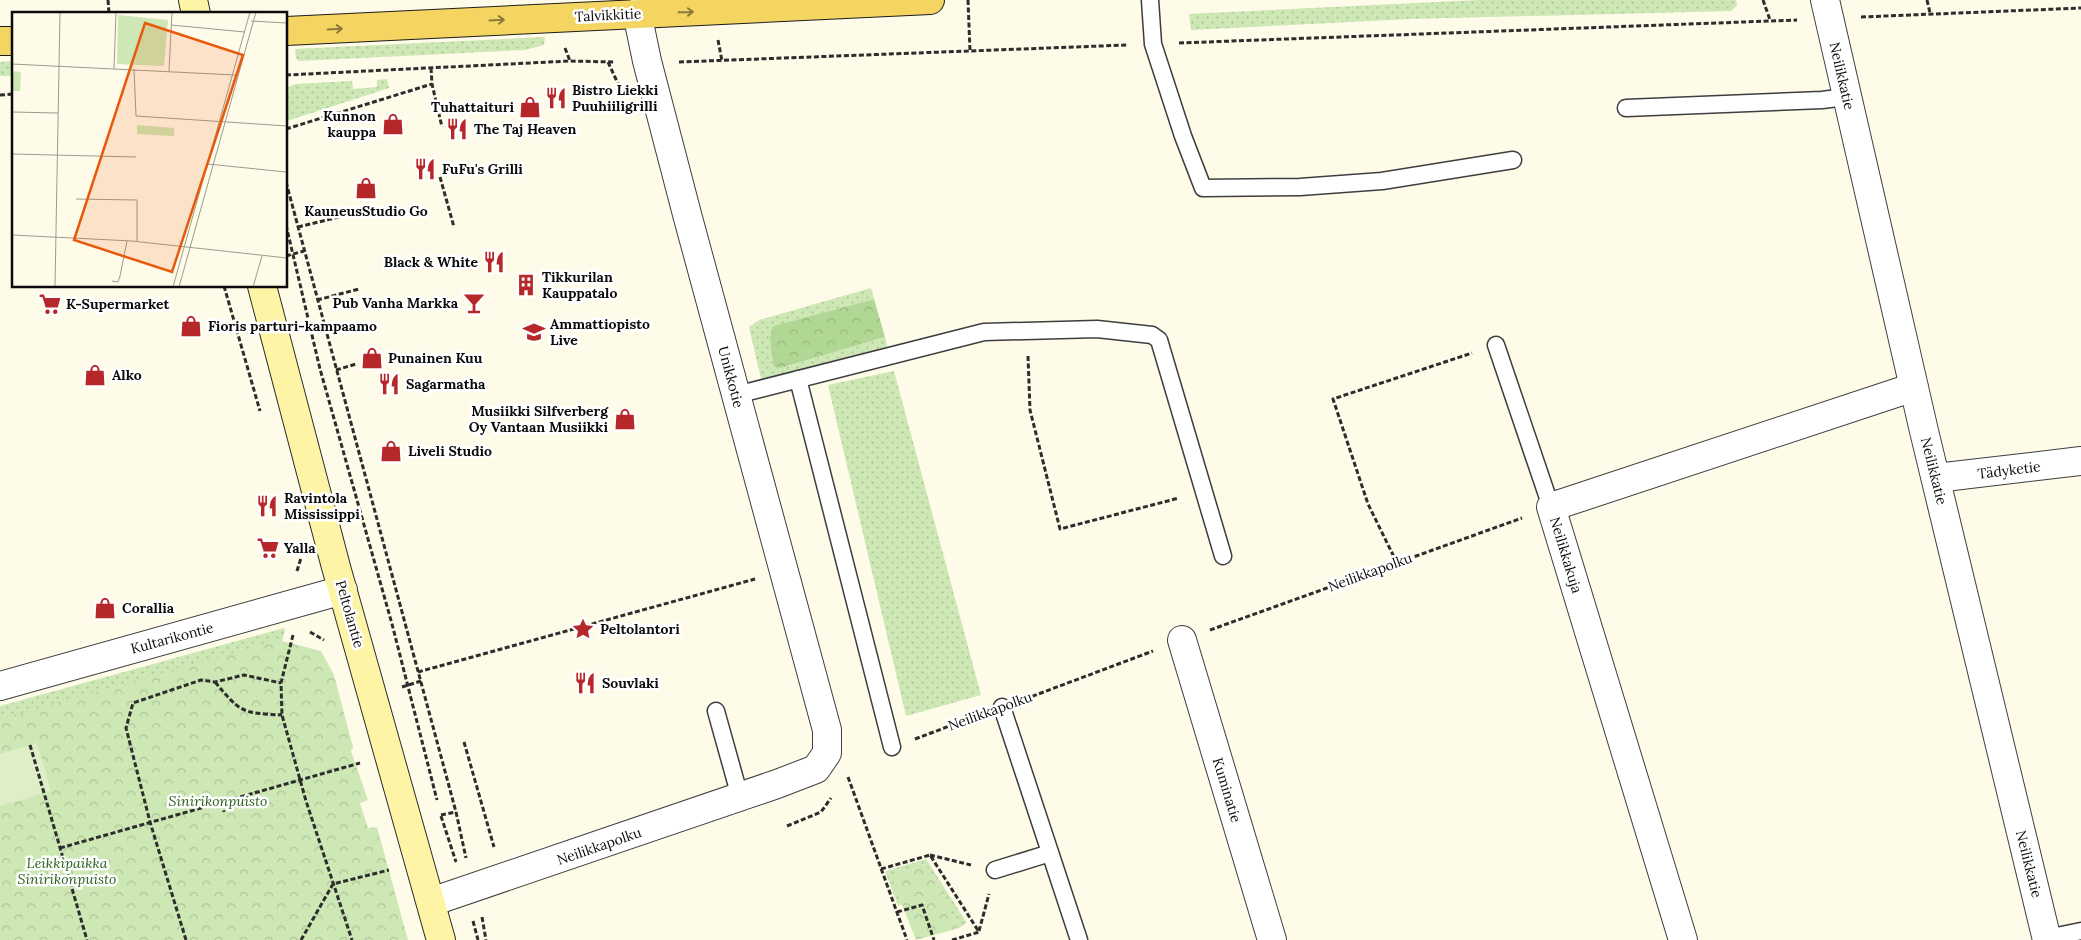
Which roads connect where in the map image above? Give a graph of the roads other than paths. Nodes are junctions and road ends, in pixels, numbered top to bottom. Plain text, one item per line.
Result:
1 (930, 0) edge
2 (1150, 0) edge
3 (636, 6) edge
4 (1827, 9) edge
5 (288, 31) edge
6 (1846, 97) junction
7 (1626, 108) dead end
8 (1513, 160) dead end
9 (263, 288) edge
10 (1496, 346) road end
11 (798, 379) junction
12 (1914, 386) junction
13 (736, 395) junction
14 (2081, 461) edge
15 (1936, 478) junction
16 (1551, 507) junction
17 (1223, 556) dead end
18 (343, 590) junction
19 (1182, 640) road end
20 (0, 686) edge
21 (1002, 707) road end
22 (716, 711) dead end
23 (892, 747) road end
24 (827, 753) joint
25 (740, 797) junction
26 (1050, 853) junction
27 (995, 870) dead end
28 (431, 902) junction
29 (2081, 931) edge
30 (2047, 939) edge
31 (441, 940) edge
32 (1078, 940) edge
33 (1272, 940) edge
34 (1683, 940) edge

3 -> 1 main road, Talvikkitie
2 - 8 lane
5 -> 3 main road, Talvikkitie
3 - 13 street, Unikkotie
4 - 6 street, Neilikkatie
6 - 7 lane
6 - 12 street, Neilikkatie
9 - 18 street, Peltolantie
10 - 16 lane
11 - 13 lane
11 - 17 lane
11 - 23 lane
12 - 15 street, Neilikkatie
12 - 16 street, Neilikkakuja
13 - 24 street, Unikkotie
14 - 15 street, Tädyketie
15 - 30 street, Neilikkatie
16 - 34 street, Neilikkakuja
18 - 20 street, Kultarikontie
18 - 28 street, Peltolantie
19 - 33 street, Kuminatie
21 - 26 lane
22 - 25 lane
24 - 25 street, Neilikkapolku
25 - 28 street, Neilikkapolku
26 - 27 lane
26 - 32 lane
28 - 31 street, Peltolantie
29 - 30 lane

